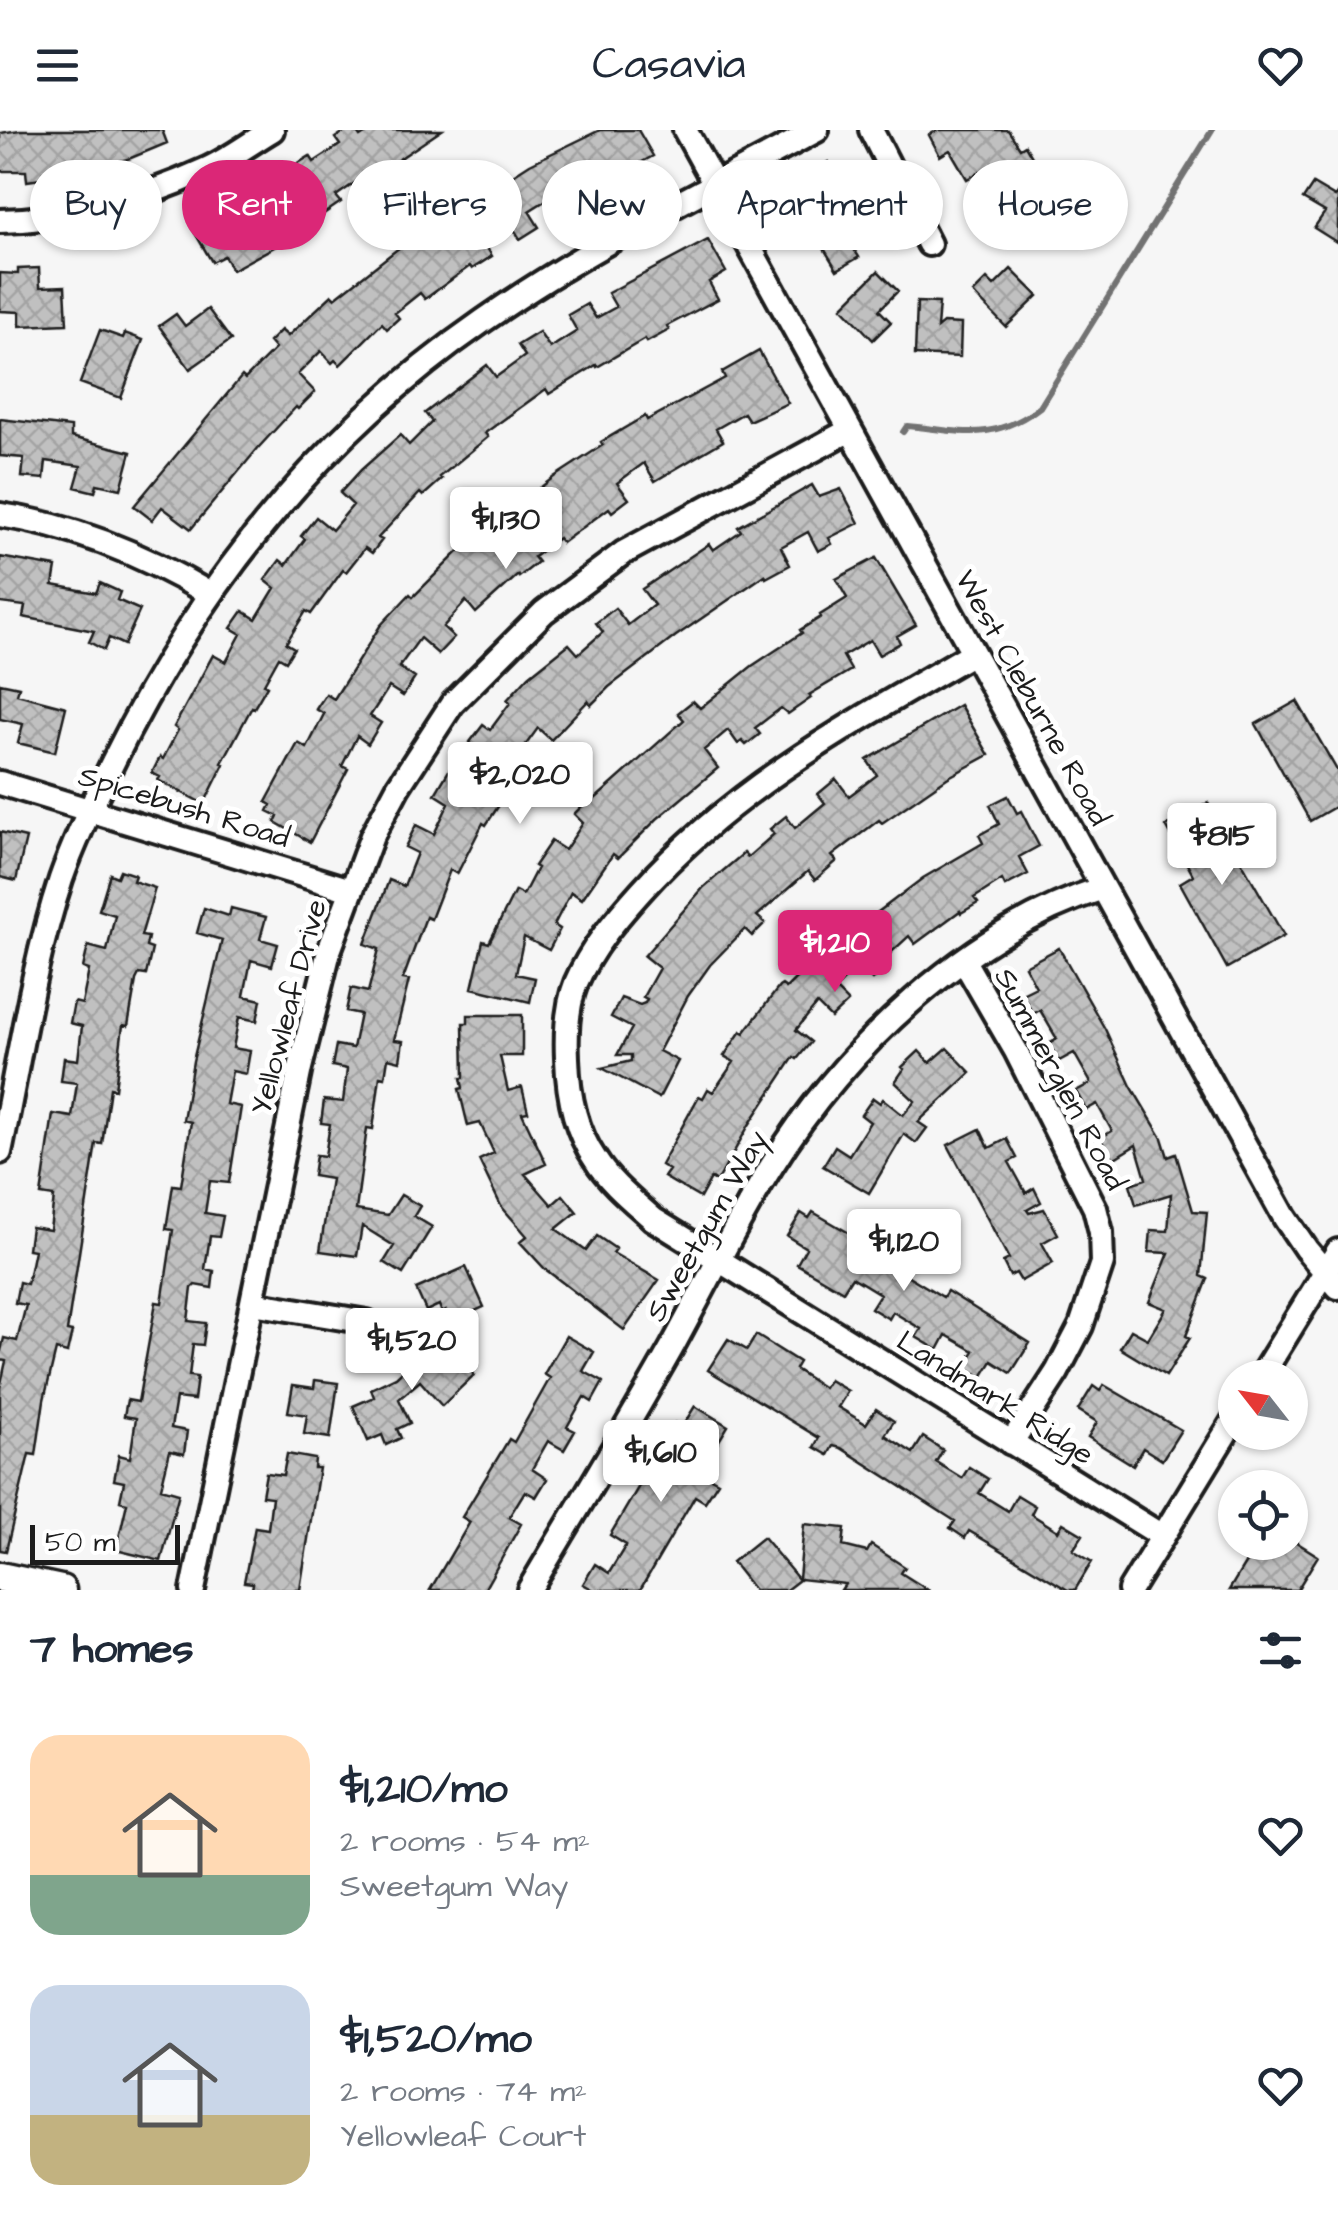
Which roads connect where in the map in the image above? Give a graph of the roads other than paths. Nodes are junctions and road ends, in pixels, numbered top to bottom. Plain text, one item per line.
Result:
1 (272, 130) edge
2 (685, 130) edge
3 (817, 130) edge
4 (871, 130) edge
5 (761, 160) edge
6 (886, 160) edge
7 (702, 161) edge
8 (702, 192) edge
9 (0, 220) edge
10 (751, 250) edge
11 (850, 430) junction
12 (0, 516) edge
13 (210, 594) junction
14 (973, 653) junction
15 (0, 784) edge
16 (90, 808) junction
17 (1102, 888) junction
18 (350, 890) junction
19 (964, 961) junction
20 (10, 1049) edge
21 (0, 1152) edge
22 (718, 1262) junction
23 (1334, 1269) edge
24 (252, 1302) junction
25 (367, 1322) dead end
26 (1272, 1360) edge
27 (1011, 1443) junction
28 (1218, 1445) edge
29 (1162, 1536) junction
30 (0, 1577) edge
31 (61, 1590) edge
32 (193, 1590) edge
33 (529, 1590) edge
34 (1130, 1590) edge

1 - 9 street
2 - 7 street, West Cleburne Road
3 - 5 street
4 - 6 street
8 - 13 street
10 - 11 street, West Cleburne Road
11 - 14 street, West Cleburne Road
11 - 18 street, Yellowleaf Drive
12 - 13 street
13 - 16 street
14 - 17 street, West Cleburne Road
14 - 22 street, Landmark Ridge
15 - 16 street, Spicebush Road
16 - 18 street, Spicebush Road
16 - 20 street
17 - 19 street, Sweetgum Way
17 - 23 street, West Cleburne Road
18 - 24 street, Yellowleaf Drive
19 - 22 street, Sweetgum Way
19 - 27 street, Summerglen Road
20 - 21 street
22 - 27 street, Landmark Ridge
22 - 33 street, Sweetgum Way
23 - 26 street
24 - 25 street
24 - 32 street, Yellowleaf Drive
27 - 29 street, Landmark Ridge
28 - 29 street
29 - 34 street
30 - 31 main road

